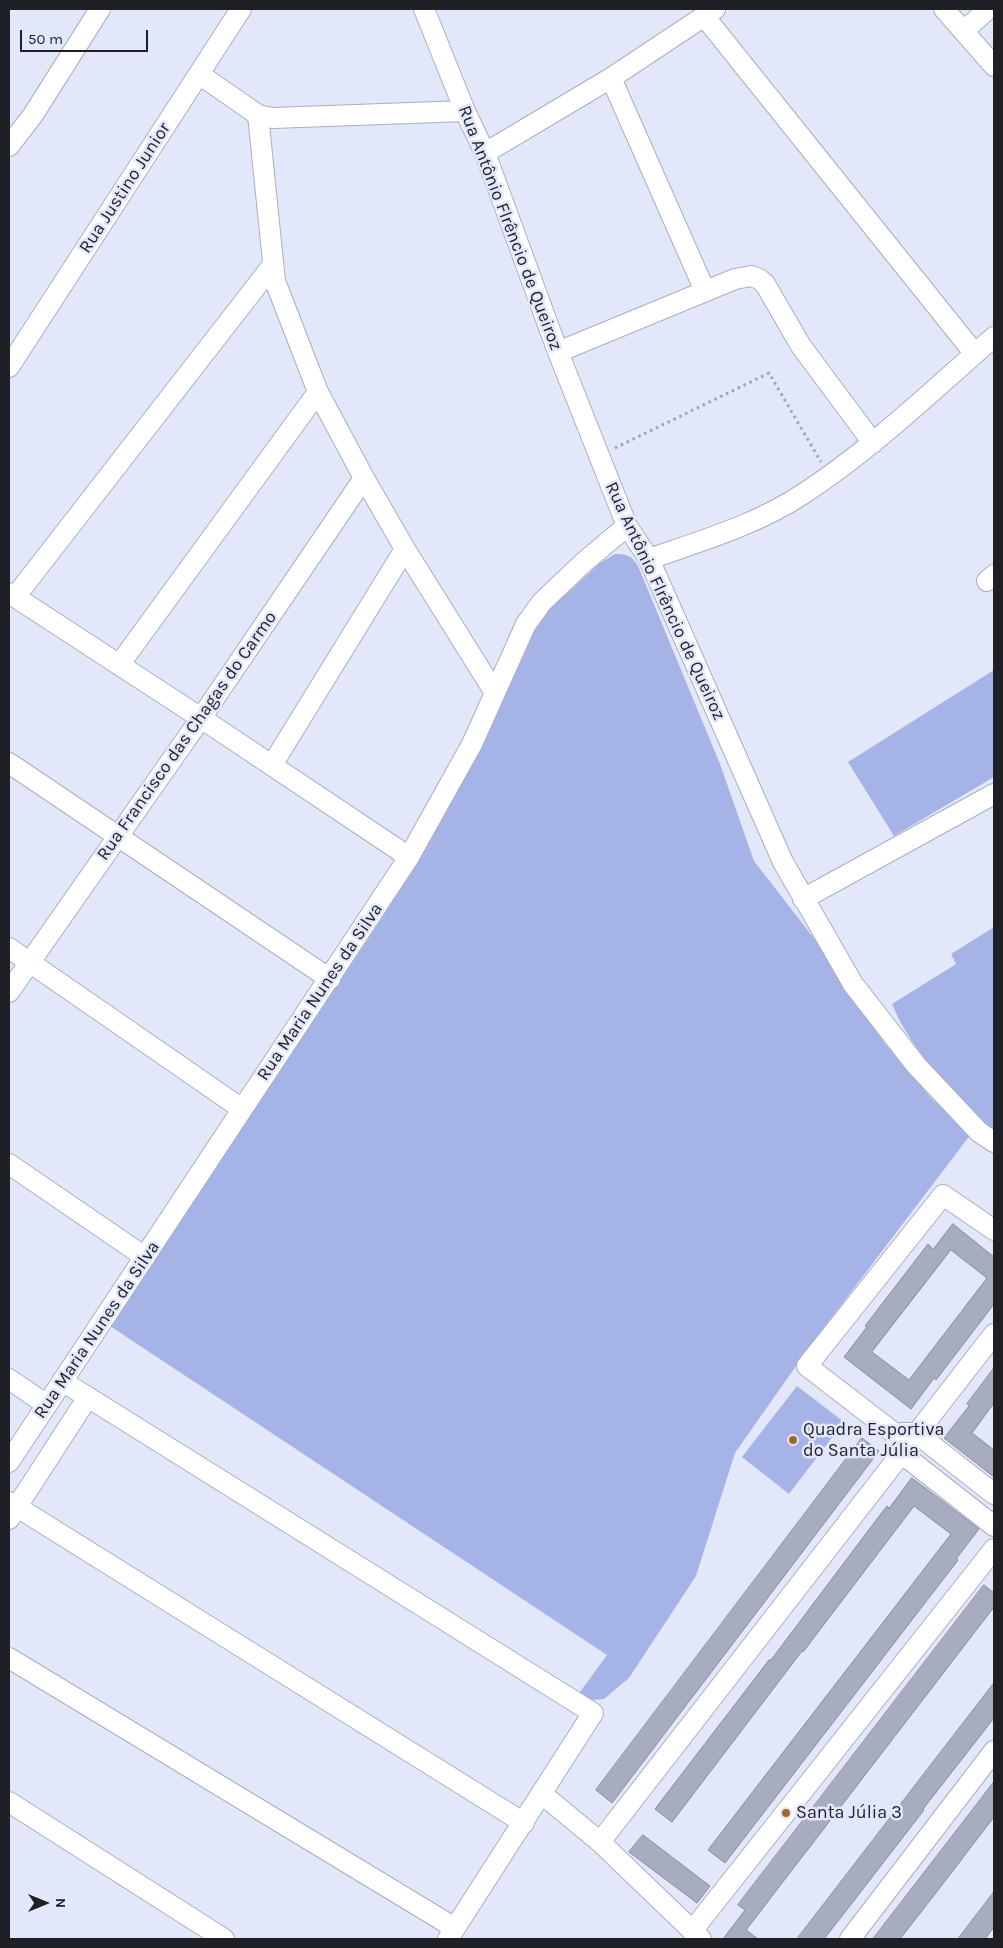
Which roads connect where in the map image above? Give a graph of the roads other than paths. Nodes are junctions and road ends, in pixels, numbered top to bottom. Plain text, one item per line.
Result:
1 (100, 9) edge
2 (241, 9) edge
3 (424, 9) edge
4 (944, 9) edge
5 (988, 9) edge
6 (710, 13) edge
7 (964, 31) junction
8 (994, 66) edge
9 (199, 74) junction
10 (611, 78) junction
11 (465, 111) junction
12 (258, 115) junction
13 (9, 146) edge
14 (485, 153) junction
15 (272, 266) junction
16 (705, 290) junction
17 (994, 337) edge
18 (558, 352) junction
19 (975, 354) junction
20 (9, 367) edge
21 (318, 392) junction
22 (873, 443) junction
23 (364, 478) junction
24 (627, 526) junction
25 (405, 549) junction
26 (649, 559) junction
27 (12, 595) edge
28 (119, 666) junction
29 (495, 693) junction
30 (201, 718) junction
31 (9, 763) edge
32 (272, 765) junction
33 (994, 794) edge
34 (118, 836) junction
35 (409, 857) junction
36 (803, 899) junction
37 (9, 948) edge
38 (30, 962) junction
39 (330, 979) junction
40 (9, 992) edge
41 (242, 1109) junction
42 (994, 1142) edge
43 (9, 1164) edge
44 (994, 1230) edge
45 (145, 1257) junction
46 (994, 1334) edge
47 (9, 1379) edge
48 (62, 1381) junction
49 (88, 1398) junction
50 (47, 1405) junction
51 (894, 1433) junction
52 (916, 1433) junction
53 (901, 1453) junction
54 (9, 1462) edge
55 (994, 1494) edge
56 (12, 1509) edge
57 (994, 1526) edge
58 (994, 1550) edge
59 (9, 1658) edge
60 (994, 1751) edge
61 (542, 1794) junction
62 (9, 1802) edge
63 (524, 1822) junction
64 (600, 1842) junction
65 (451, 1934) edge
66 (697, 1935) edge
67 (224, 1939) edge
68 (850, 1939) edge

1 - 13 street
2 - 9 street, Rua Justino Junior
3 - 11 street, Rua Antônio Flrêncio de Queiroz
4 - 7 street
5 - 7 street
6 - 10 street
6 - 19 street
7 - 8 street
9 - 12 street
9 - 20 street, Rua Justino Junior
10 - 14 street
10 - 16 street
11 - 12 street
11 - 14 street, Rua Antônio Flrêncio de Queiroz
12 - 15 street
14 - 18 street, Rua Antônio Flrêncio de Queiroz
15 - 21 street
15 - 27 street
16 - 18 street
16 - 22 street
17 - 19 street
18 - 24 street, Rua Antônio Flrêncio de Queiroz
19 - 22 street
21 - 23 street
21 - 28 street
22 - 26 street
23 - 25 street
23 - 30 street, Rua Francisco das Chagas do Carmo
24 - 26 street, Rua Antônio Flrêncio de Queiroz
24 - 29 street, Rua Maria Nunes da Silva
25 - 29 street
25 - 32 street
26 - 36 street, Rua Antônio Flrêncio de Queiroz
27 - 28 street
28 - 30 street
29 - 35 street, Rua Maria Nunes da Silva
30 - 32 street
30 - 34 street, Rua Francisco das Chagas do Carmo
31 - 34 street
32 - 35 street
33 - 36 street
34 - 38 street, Rua Francisco das Chagas do Carmo
34 - 39 street
35 - 39 street, Rua Maria Nunes da Silva
36 - 42 street, Rua Antônio Flrêncio de Queiroz
37 - 38 street
38 - 40 street, Rua Francisco das Chagas do Carmo
38 - 41 street
39 - 41 street, Rua Maria Nunes da Silva
41 - 45 street, Rua Maria Nunes da Silva
43 - 45 street
44 - 51 street
45 - 48 street, Rua Maria Nunes da Silva
46 - 52 street
47 - 50 street
48 - 49 street
48 - 50 street, Rua Maria Nunes da Silva
49 - 56 street
49 - 61 street
50 - 54 street, Rua Maria Nunes da Silva
51 - 52 street
51 - 53 street
52 - 53 street
52 - 55 street
53 - 57 street
53 - 64 street
56 - 63 street
58 - 66 street
59 - 65 street
60 - 68 street
61 - 63 street
61 - 64 street
62 - 67 street
63 - 65 street
64 - 66 street

